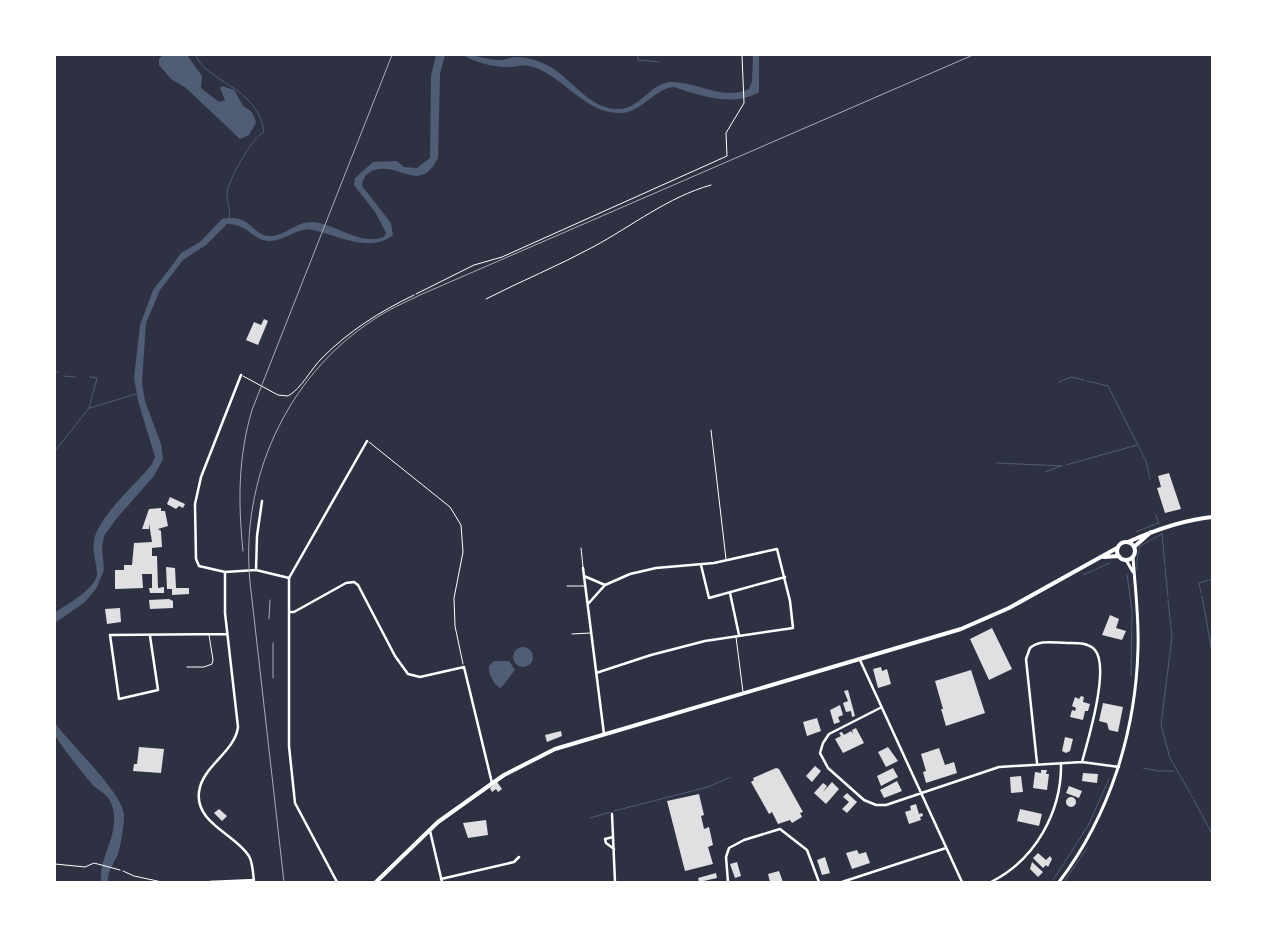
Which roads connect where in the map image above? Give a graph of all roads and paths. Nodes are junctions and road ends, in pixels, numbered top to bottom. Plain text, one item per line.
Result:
1 (742, 55) edge
2 (711, 185) dead end
3 (414, 295) joint
4 (486, 298) dead end
5 (241, 375) joint
6 (711, 430) dead end
7 (367, 441) joint
8 (262, 501) dead end
9 (1212, 518) edge
10 (1152, 532) junction
11 (1128, 542) junction
12 (1134, 547) junction
13 (581, 548) dead end
14 (1117, 548) junction
15 (1119, 556) junction
16 (1104, 557) junction
17 (1133, 557) junction
18 (1126, 560) junction
19 (726, 561) junction
20 (701, 565) junction
21 (583, 568) joint
22 (256, 570) junction
23 (225, 572) junction
24 (1133, 573) junction
25 (584, 576) junction
26 (786, 577) junction
27 (289, 578) junction
28 (605, 585) junction
29 (568, 586) dead end
30 (586, 586) junction
31 (730, 593) junction
32 (588, 604) junction
33 (289, 612) junction
34 (591, 633) junction
35 (209, 634) junction
36 (227, 634) junction
37 (572, 634) dead end
38 (150, 636) junction
39 (737, 636) junction
40 (860, 660) junction
41 (187, 667) dead end
42 (464, 667) junction
43 (596, 673) junction
44 (744, 694) junction
45 (880, 708) junction
46 (604, 734) junction
47 (1082, 762) junction
48 (1061, 763) junction
49 (1037, 764) junction
50 (1119, 766) junction
51 (492, 783) junction
52 (920, 794) junction
53 (612, 814) dead end
54 (429, 830) junction
55 (613, 837) junction
56 (946, 848) junction
57 (614, 849) junction
58 (519, 857) dead end
59 (55, 864) edge
60 (120, 870) dead end
61 (124, 872) dead end
62 (442, 880) edge
63 (254, 881) edge
64 (162, 882) edge
65 (210, 882) edge
66 (216, 882) edge
67 (337, 882) edge
68 (376, 882) edge
69 (615, 882) edge
70 (728, 882) edge
71 (819, 882) edge
72 (842, 882) edge
73 (962, 882) edge
74 (991, 882) edge
75 (1059, 882) edge

1 - 3 path
2 - 4 path
3 - 5 lane
5 - 23 street
6 - 19 lane
7 - 27 street
7 - 42 path
8 - 22 street
9 - 10 main road
10 - 11 main road
10 - 12 main road
11 - 12 main road
11 - 14 main road
12 - 17 main road
13 - 21 lane
14 - 15 main road
14 - 16 main road
15 - 16 main road
15 - 18 main road
16 - 40 main road
17 - 18 main road
17 - 24 main road
18 - 24 main road
19 - 20 street
19 - 26 street
20 - 28 street
20 - 31 street
21 - 25 street
22 - 23 street
22 - 27 street
23 - 36 street
24 - 50 main road
25 - 28 street
25 - 30 street
26 - 31 street
26 - 39 street
27 - 33 street
28 - 32 street
29 - 30 lane
30 - 32 street
31 - 39 street
32 - 34 street
33 - 42 street
33 - 67 street
34 - 37 lane
34 - 43 street
35 - 36 street
35 - 38 street
35 - 41 lane
36 - 63 street
38 - 38 street
39 - 43 street
39 - 44 lane
40 - 44 main road
40 - 45 street
42 - 51 street
43 - 46 street
44 - 46 main road
45 - 52 street
45 - 52 street
46 - 51 main road
47 - 48 street
47 - 49 street
47 - 50 street
48 - 49 street
48 - 74 street
49 - 52 street
50 - 75 main road
51 - 54 main road
52 - 56 street
53 - 55 street
54 - 62 street
54 - 68 main road
55 - 57 street
55 - 57 street
56 - 72 street
56 - 73 street
57 - 69 street
58 - 62 street
59 - 60 path
61 - 64 lane
63 - 66 street
65 - 66 street
70 - 71 street

